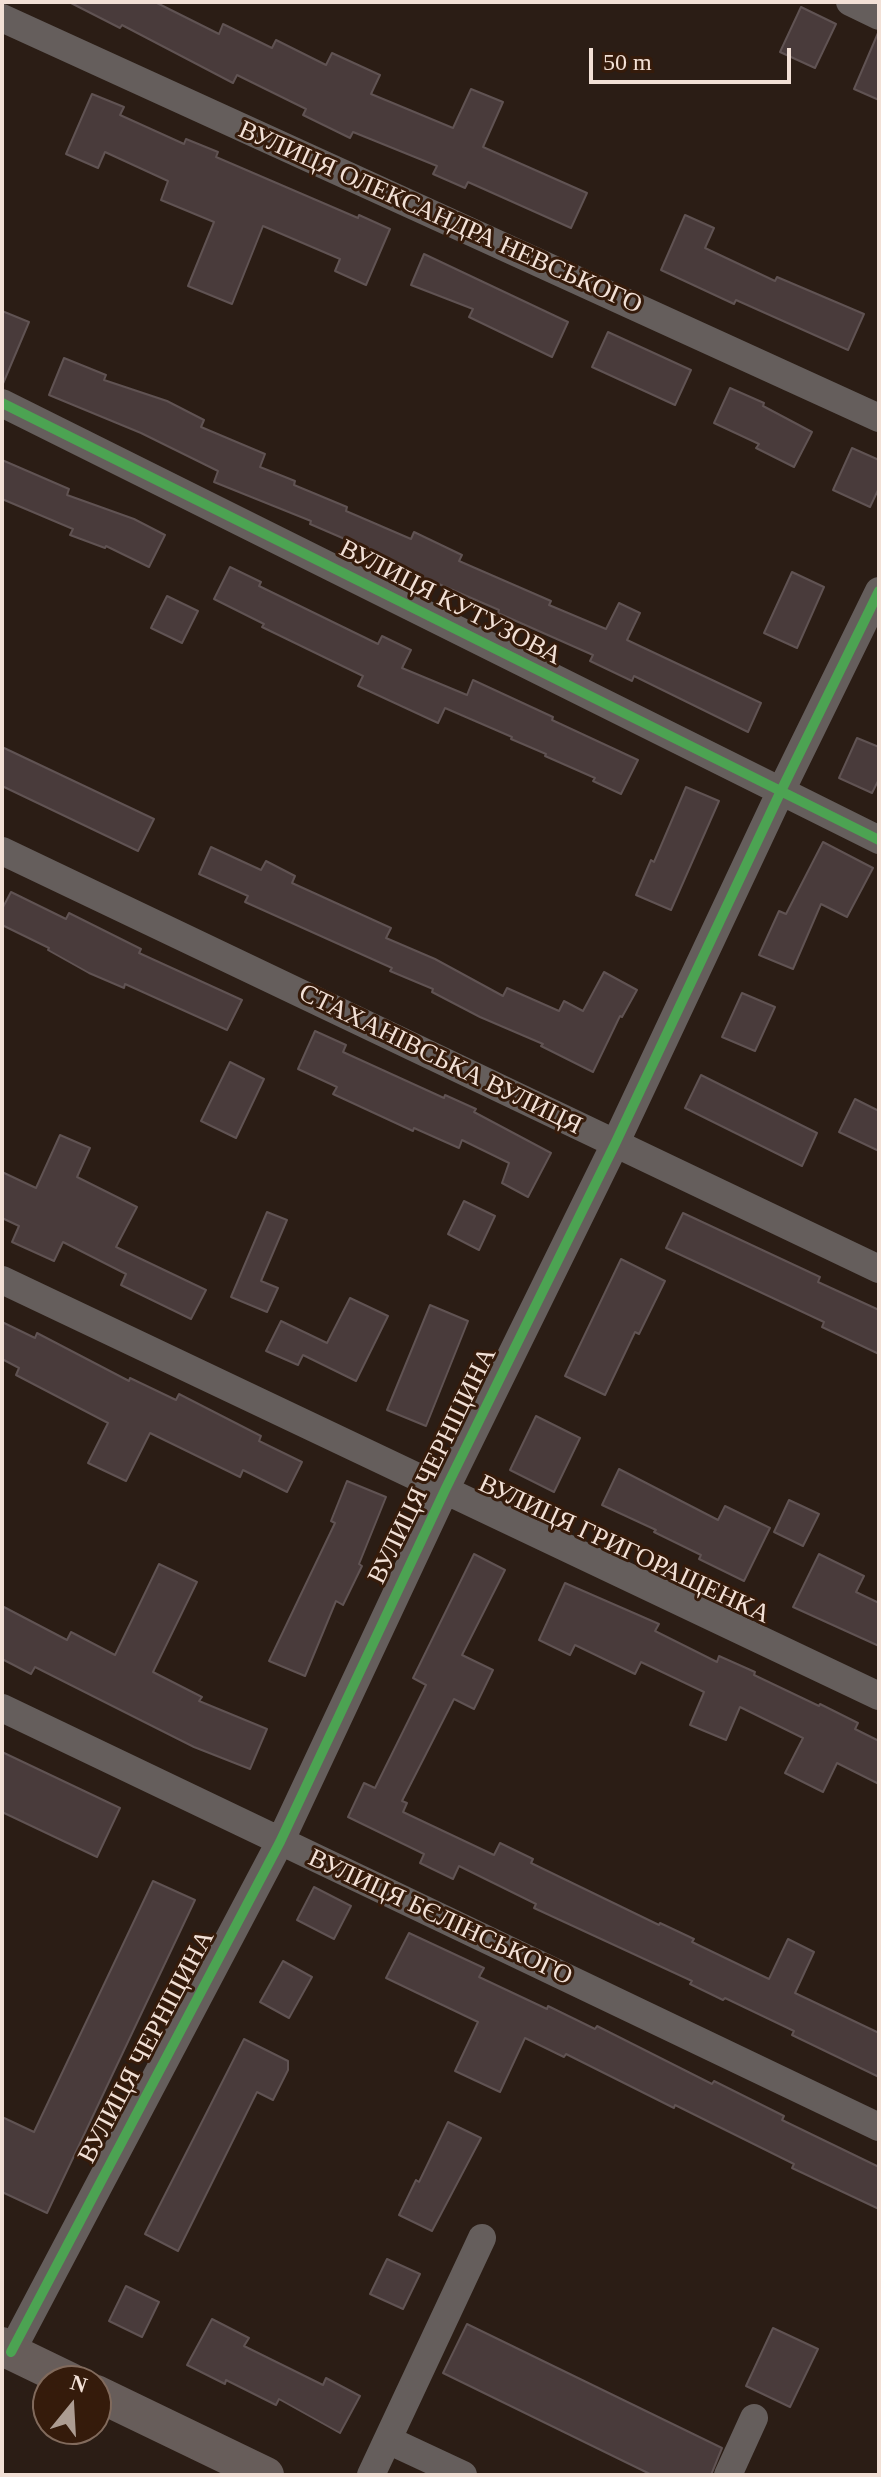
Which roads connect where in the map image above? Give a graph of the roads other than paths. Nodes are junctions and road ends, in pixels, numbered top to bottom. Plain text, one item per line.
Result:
1 (850, 2) edge
2 (879, 16) edge
3 (2, 18) edge
4 (2, 403) edge
5 (879, 418) edge
6 (879, 591) edge
7 (780, 793) junction
8 (879, 840) edge
9 (2, 851) edge
10 (615, 1144) junction
11 (879, 1269) edge
12 (2, 1280) edge
13 (445, 1490) junction
14 (879, 1696) edge
15 (2, 1708) edge
16 (280, 1842) junction
17 (879, 2127) edge
18 (482, 2238) dead end
19 (6, 2348) edge
20 (39, 2365) edge
21 (112, 2401) edge
22 (754, 2418) dead end
23 (388, 2440) junction
24 (266, 2475) edge
25 (371, 2475) edge
26 (463, 2475) edge
27 (728, 2475) edge

1 - 2 street
3 - 5 street, ВУЛИЦЯ ОЛЕКСАНДРА НЕВСЬКОГО
4 - 7 street, ВУЛИЦЯ КУТУЗОВА
6 - 7 street, ВУЛИЦЯ ЧЕРНІЦИНА
7 - 8 street, ВУЛИЦЯ КУТУЗОВА
7 - 10 street, ВУЛИЦЯ ЧЕРНІЦИНА
9 - 10 street, СТАХАНІВСЬКА ВУЛИЦЯ
10 - 11 street, СТАХАНІВСЬКА ВУЛИЦЯ
10 - 13 street, ВУЛИЦЯ ЧЕРНІЦИНА
12 - 13 street, ВУЛИЦЯ ГРИГОРАЩЕНКА
13 - 14 street, ВУЛИЦЯ ГРИГОРАЩЕНКА
13 - 16 street, ВУЛИЦЯ ЧЕРНІЦИНА
15 - 16 street, ВУЛИЦЯ БЄЛІНСЬКОГО
16 - 17 street, ВУЛИЦЯ БЄЛІНСЬКОГО
16 - 19 street, ВУЛИЦЯ ЧЕРНІЦИНА
18 - 23 street
19 - 20 main road
21 - 24 main road
22 - 27 street
23 - 25 street
23 - 26 street

